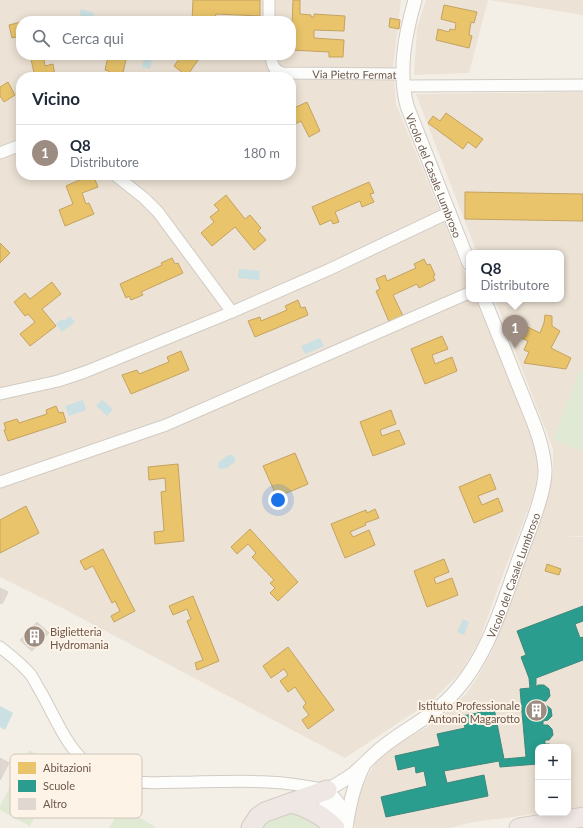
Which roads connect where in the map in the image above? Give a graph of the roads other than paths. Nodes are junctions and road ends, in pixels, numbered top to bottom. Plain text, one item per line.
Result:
1 (269, 0) edge
2 (415, 0) edge
3 (269, 16) edge
4 (272, 60) edge
5 (282, 72) edge
6 (296, 73) edge
7 (403, 80) junction
8 (583, 85) edge
9 (16, 147) edge
10 (0, 154) edge
11 (121, 180) edge
12 (450, 212) junction
13 (466, 255) edge
14 (466, 294) edge
15 (485, 302) edge
16 (232, 312) junction
17 (0, 394) edge
18 (0, 482) edge
19 (0, 647) edge
20 (78, 754) edge
21 (366, 762) junction
22 (142, 782) edge
23 (327, 790) junction
24 (291, 803) junction
25 (583, 818) edge
26 (251, 827) edge
27 (336, 828) edge
28 (345, 828) edge
29 (518, 828) edge

1 - 3 street
2 - 7 street, Vicolo del Casale Lumbroso
4 - 5 street, Via Pietro Fermat
6 - 7 street, Via Pietro Fermat
7 - 8 street
7 - 12 street, Vicolo del Casale Lumbroso
9 - 10 street
11 - 16 street
12 - 13 street, Vicolo del Casale Lumbroso
12 - 16 street
14 - 18 street
15 - 21 street, Vicolo del Casale Lumbroso
16 - 17 street
19 - 20 street
21 - 23 street, Vicolo del Casale Lumbroso
21 - 28 street
22 - 23 street
23 - 24 highway
23 - 27 street
23 - 28 street
24 - 26 highway
24 - 27 highway
25 - 29 highway

